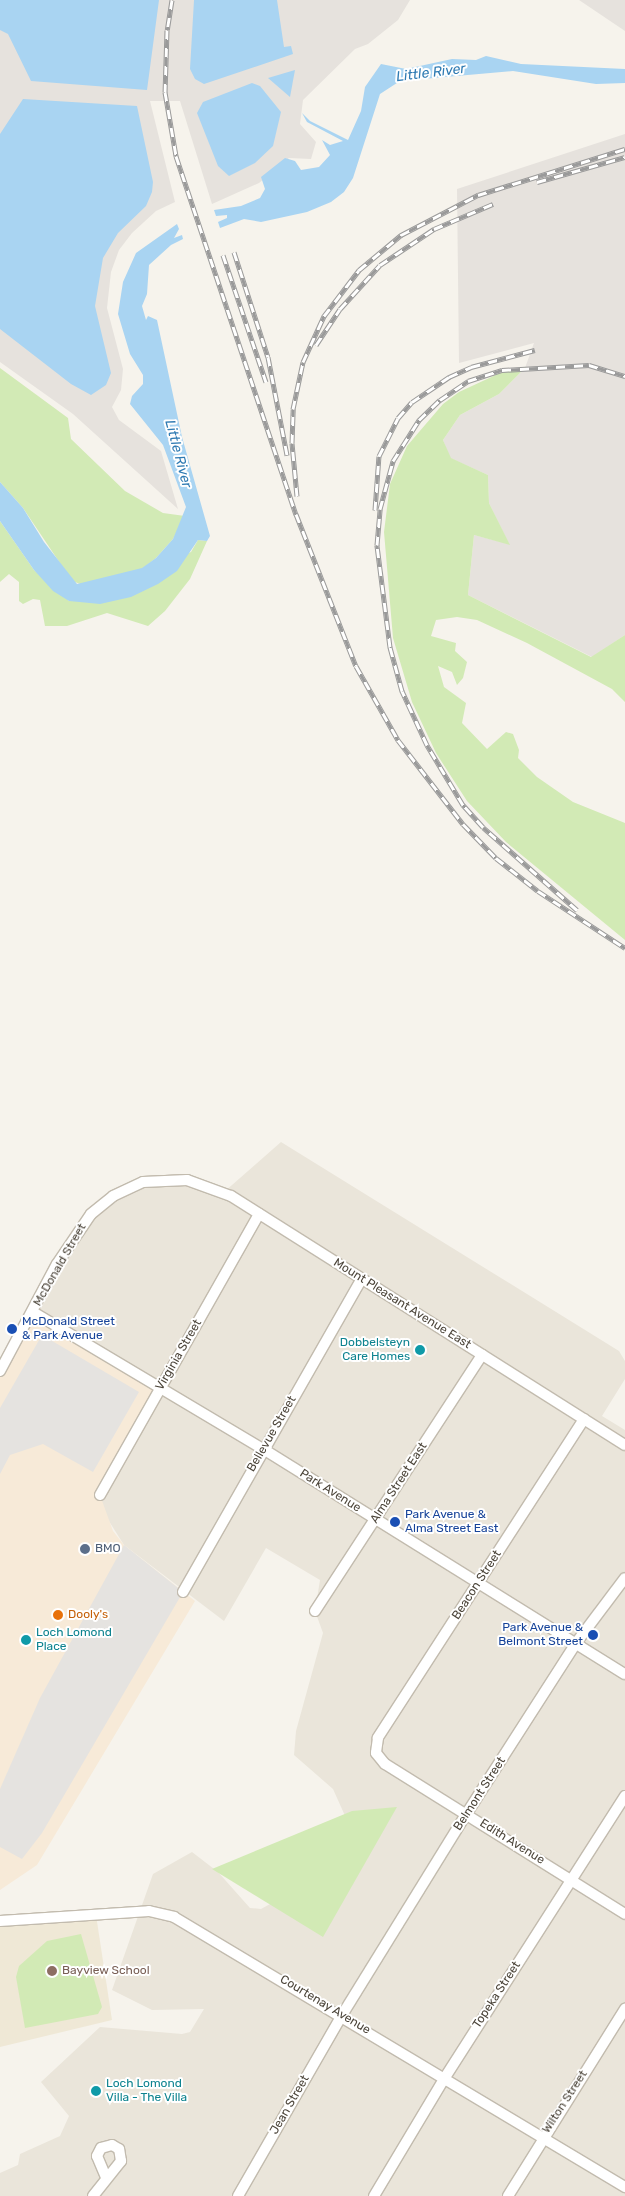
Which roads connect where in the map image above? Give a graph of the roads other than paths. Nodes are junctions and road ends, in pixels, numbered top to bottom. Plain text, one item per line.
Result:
1 (173, 1179) joint
2 (258, 1214) junction
3 (362, 1278) junction
4 (33, 1312) junction
5 (482, 1354) junction
6 (0, 1371) edge
7 (161, 1387) junction
8 (584, 1420) junction
9 (625, 1446) edge
10 (263, 1448) junction
11 (100, 1495) dead end
12 (375, 1520) junction
13 (625, 1578) edge
14 (478, 1583) junction
15 (183, 1592) dead end
16 (316, 1611) dead end
17 (576, 1644) junction
18 (625, 1674) edge
19 (376, 1753) joint
20 (625, 1796) edge
21 (467, 1814) junction
22 (571, 1880) junction
23 (625, 1914) edge
24 (0, 1921) edge
25 (625, 2009) edge
26 (342, 2015) junction
27 (444, 2079) junction
28 (542, 2137) junction
29 (106, 2178) dead end
30 (625, 2187) edge
31 (93, 2196) edge
32 (238, 2196) edge
33 (374, 2196) edge
34 (508, 2196) edge

1 - 2 street, Mount Pleasant Avenue East
1 - 4 street, McDonald Street
2 - 3 street, Mount Pleasant Avenue East
2 - 7 street, Virginia Street
3 - 5 street, Mount Pleasant Avenue East
3 - 10 street, Bellevue Street
4 - 6 street, McDonald Street
4 - 7 street, Park Avenue
5 - 8 street, Mount Pleasant Avenue East
5 - 12 street, Alma Street East
7 - 10 street, Park Avenue
7 - 11 street, Virginia Street
8 - 9 street, Mount Pleasant Avenue East
8 - 14 street, Beacon Street
10 - 12 street, Park Avenue
10 - 15 street, Bellevue Street
12 - 14 street, Park Avenue
12 - 16 street, Alma Street East
13 - 17 street, Belmont Street
14 - 17 street, Park Avenue
14 - 19 street, Beacon Street
17 - 18 street, Park Avenue
17 - 21 street, Belmont Street
19 - 21 street, Edith Avenue
20 - 22 street, Topeka Street
21 - 22 street, Edith Avenue
21 - 26 street, Belmont Street
22 - 23 street, Edith Avenue
22 - 27 street, Topeka Street
24 - 26 street, Courtenay Avenue
25 - 28 street, Wilton Street
26 - 27 street, Courtenay Avenue
26 - 32 street, Jean Street
27 - 28 street, Courtenay Avenue
27 - 33 street, Topeka Street
28 - 30 street, Courtenay Avenue
28 - 34 street, Wilton Street
29 - 31 street

